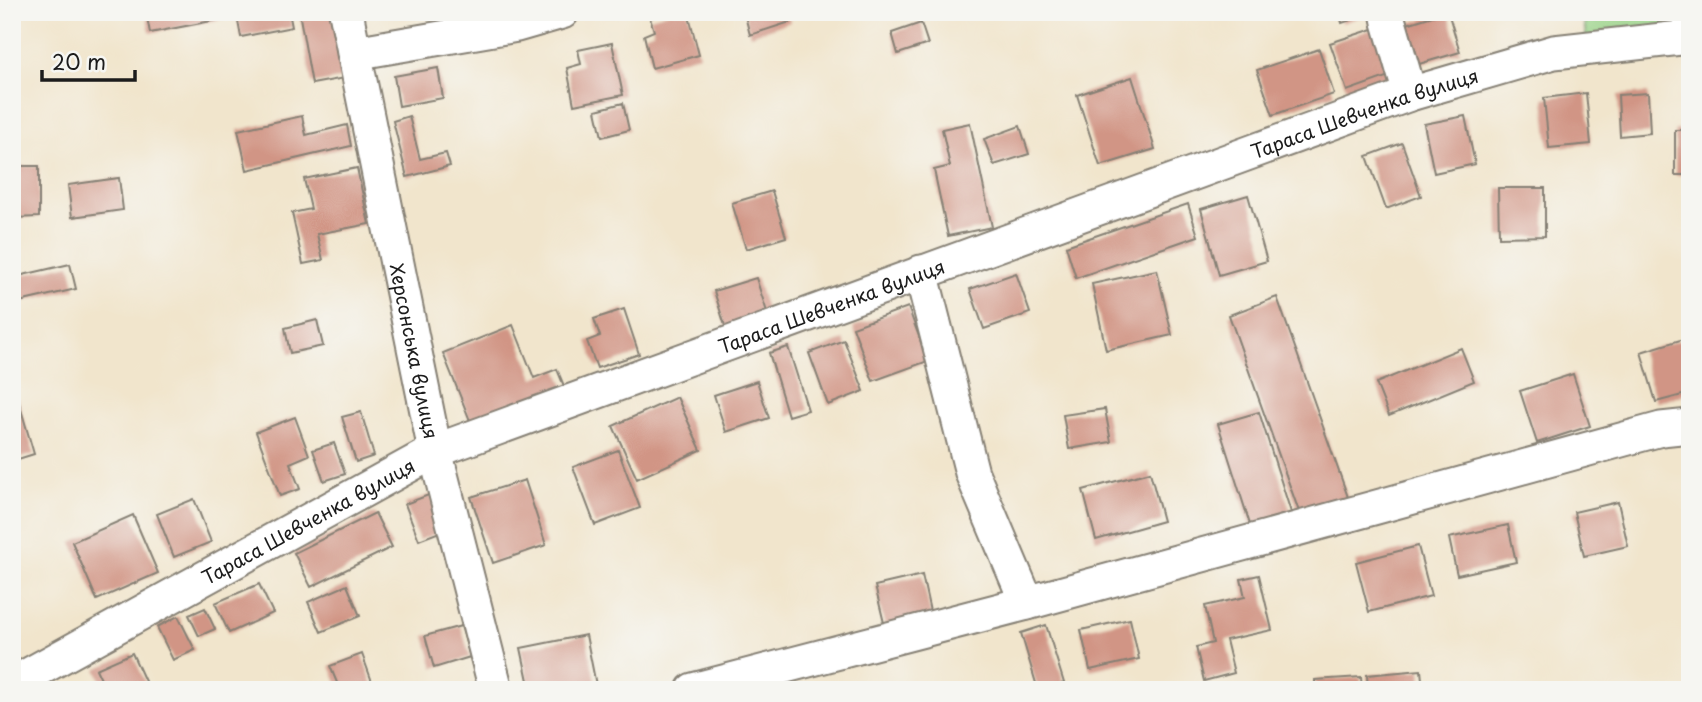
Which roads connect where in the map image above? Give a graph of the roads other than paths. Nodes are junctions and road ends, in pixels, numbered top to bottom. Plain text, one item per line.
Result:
1 (346, 12) edge
2 (562, 12) edge
3 (1388, 12) edge
4 (1690, 37) edge
5 (354, 53) junction
6 (1410, 94) junction
7 (922, 272) junction
8 (1690, 426) edge
9 (435, 451) junction
10 (1027, 603) junction
11 (12, 684) edge
12 (496, 690) edge
13 (693, 690) edge

1 - 5 street, Херсонська вулиця
2 - 5 street
3 - 6 street
4 - 6 street, Тараса Шевченка вулиця
5 - 9 street, Херсонська вулиця
6 - 7 street, Тараса Шевченка вулиця
7 - 9 street, Тараса Шевченка вулиця
7 - 10 street
8 - 10 street
9 - 11 street, Тараса Шевченка вулиця
9 - 12 street, Херсонська вулиця
10 - 13 street

